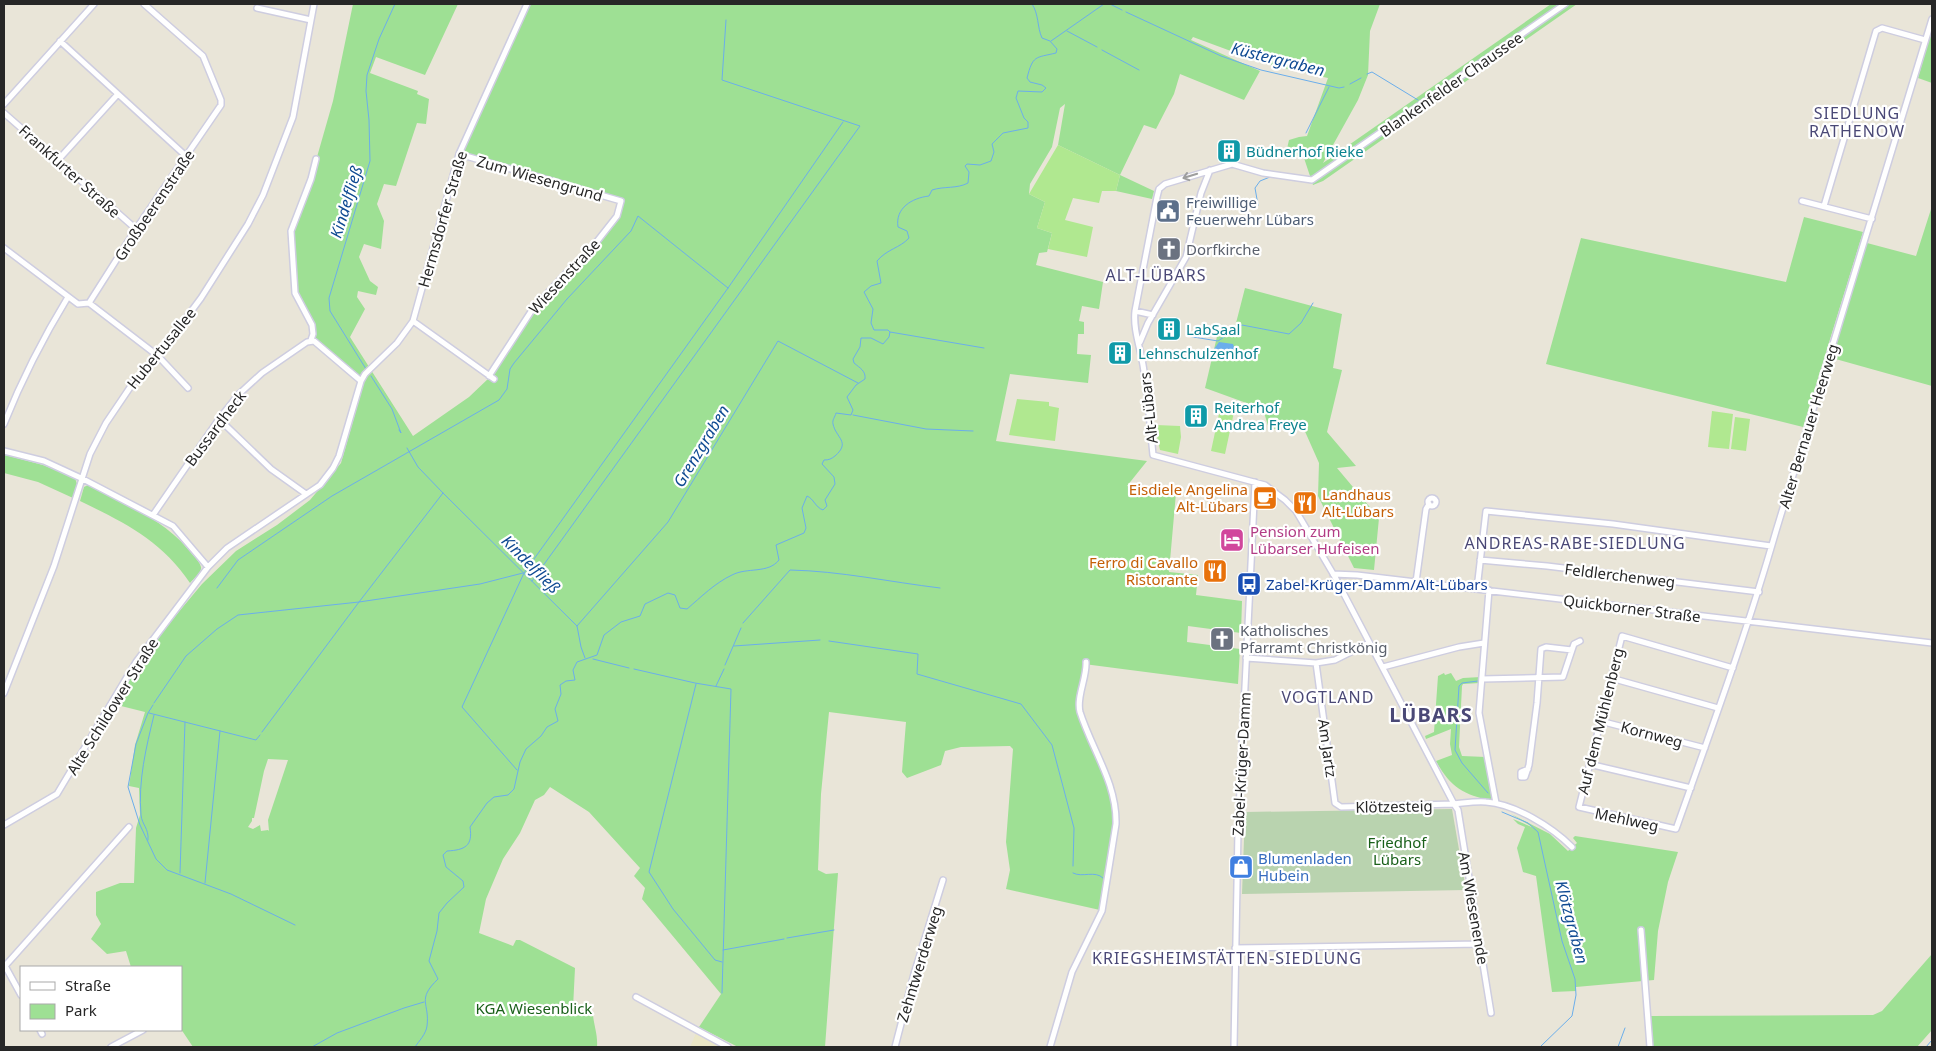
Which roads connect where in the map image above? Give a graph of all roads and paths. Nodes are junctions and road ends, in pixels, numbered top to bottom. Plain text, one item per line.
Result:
1 (94, 4) edge
2 (144, 4) edge
3 (314, 4) edge
4 (527, 4) edge
5 (1565, 4) edge
6 (257, 8) dead end
7 (1932, 19) edge
8 (311, 20) junction
9 (1925, 40) junction
10 (60, 41) junction
11 (118, 94) junction
12 (4, 104) edge
13 (4, 113) edge
14 (459, 154) junction
15 (187, 156) junction
16 (316, 159) dead end
17 (59, 160) junction
18 (1210, 170) junction
19 (1312, 180) joint
20 (621, 201) joint
21 (1802, 201) dead end
22 (1824, 206) junction
23 (1872, 219) junction
24 (136, 229) junction
25 (4, 248) edge
26 (68, 297) junction
27 (89, 303) junction
28 (1135, 311) junction
29 (1153, 315) junction
30 (413, 321) junction
31 (311, 340) junction
32 (1140, 343) junction
33 (158, 356) junction
34 (368, 371) joint
35 (360, 381) junction
36 (188, 388) dead end
37 (219, 419) junction
38 (4, 424) edge
39 (4, 451) edge
40 (83, 479) junction
41 (1255, 482) junction
42 (306, 494) junction
43 (1428, 504) dead end
44 (153, 515) junction
45 (1772, 546) junction
46 (1480, 560) junction
47 (208, 567) junction
48 (1333, 574) junction
49 (1416, 582) junction
50 (1477, 589) junction
51 (1489, 590) junction
52 (1759, 592) junction
53 (1749, 622) junction
54 (1580, 641) dead end
55 (1369, 643) junction
56 (1484, 643) junction
57 (1932, 643) edge
58 (1572, 650) junction
59 (1246, 658) junction
60 (1086, 662) dead end
61 (1316, 663) junction
62 (1383, 667) junction
63 (1733, 668) junction
64 (1538, 677) junction
65 (1611, 678) junction
66 (1482, 679) junction
67 (4, 693) edge
68 (1718, 708) junction
69 (1600, 721) junction
70 (1705, 748) junction
71 (1589, 764) junction
72 (1528, 770) dead end
73 (1691, 788) junction
74 (1335, 803) joint
75 (1496, 803) junction
76 (1454, 804) junction
77 (1579, 807) joint
78 (4, 825) edge
79 (129, 827) dead end
80 (1676, 830) joint
81 (1572, 847) dead end
82 (943, 880) dead end
83 (1641, 930) dead end
84 (1480, 944) junction
85 (1235, 948) junction
86 (4, 965) edge
87 (20, 993) edge
88 (636, 997) dead end
89 (1491, 1013) dead end
90 (141, 1031) edge
91 (111, 1047) edge
92 (728, 1047) edge
93 (895, 1047) edge
94 (1050, 1047) edge
95 (1234, 1047) edge
96 (1650, 1047) edge

1 - 10 street
2 - 15 street, Großbeerenstraße
3 - 8 street, Hubertusallee
4 - 14 street, Hermsdorfer Straße
5 - 19 street, Blankenfelder Chaussee
6 - 8 street
7 - 9 street, Alter Bernauer Heerweg
8 - 33 street, Hubertusallee
9 - 22 street
9 - 23 street, Alter Bernauer Heerweg
10 - 11 street
10 - 12 street
11 - 15 street
11 - 17 street
13 - 17 street, Frankfurter Straße
14 - 20 street, Zum Wiesengrund
14 - 30 street, Hermsdorfer Straße
15 - 24 street, Großbeerenstraße
16 - 31 street
17 - 24 street, Frankfurter Straße
18 - 19 street, Alt-Lübars
18 -> 28 street, Alt-Lübars
18 - 29 street
20 - 30 street, Wiesenstraße
21 - 22 street
22 - 23 street
23 - 45 street, Alter Bernauer Heerweg
24 - 27 street, Großbeerenstraße
25 - 26 street
26 - 27 street
26 - 38 street
27 - 33 street
28 - 29 street
28 - 32 street, Alt-Lübars
29 - 32 street
30 - 34 street, Hermsdorfer Straße
31 - 35 street
31 - 37 street, Bussardheck
32 - 41 street, Alt-Lübars
33 - 36 street
33 - 40 street, Hubertusallee
34 - 35 street, Alte Schildower Straße
35 - 42 street, Alte Schildower Straße
37 - 42 street
37 - 44 street, Bussardheck
39 - 40 street
40 - 44 street
40 - 67 street, Hubertusallee
41 - 48 street, Alt-Lübars
41 - 59 street, Zabel-Krüger-Damm
42 - 47 street, Alte Schildower Straße
43 - 49 street
44 - 47 street
45 - 46 street
45 - 52 street, Alter Bernauer Heerweg
46 - 50 street
46 - 52 street, Feldlerchenweg
47 - 78 street, Alte Schildower Straße
48 - 49 street, Quickborner Straße
48 - 55 street, Alt-Lübars
49 - 50 street, Quickborner Straße
50 - 51 street, Quickborner Straße
51 - 53 street, Quickborner Straße
51 - 56 street
52 - 53 street, Alter Bernauer Heerweg
53 - 57 street, Quickborner Straße
53 - 63 street, Alter Bernauer Heerweg
54 - 58 street
55 - 61 street
55 - 62 street, Alt-Lübars
56 - 62 street
56 - 66 street
58 - 64 street
58 - 64 street
59 - 61 street
59 - 85 street, Zabel-Krüger-Damm
60 - 94 street
61 - 74 street, Am Jartz
62 - 76 street, Am Wiesenende
63 - 65 street, Auf dem Mühlenberg
63 - 68 street, Alter Bernauer Heerweg
64 - 66 street
64 - 72 street
65 - 68 street
65 - 69 street, Auf dem Mühlenberg
66 - 75 street
68 - 70 street, Alter Bernauer Heerweg
69 - 70 street, Kornweg
69 - 71 street, Auf dem Mühlenberg
70 - 73 street, Alter Bernauer Heerweg
71 - 73 street
71 - 77 street, Auf dem Mühlenberg
73 - 80 street, Alter Bernauer Heerweg
74 - 76 street, Klötzesteig
75 - 76 street, Klötzesteig
75 - 81 street
76 - 84 street, Am Wiesenende
77 - 80 street, Mehlweg
79 - 86 street
82 - 93 street, Zehntwerderweg
83 - 96 street
84 - 85 street
84 - 89 street, Am Wiesenende
85 - 95 street, Zabel-Krüger-Damm
86 - 87 street
88 - 92 street
90 - 91 street

